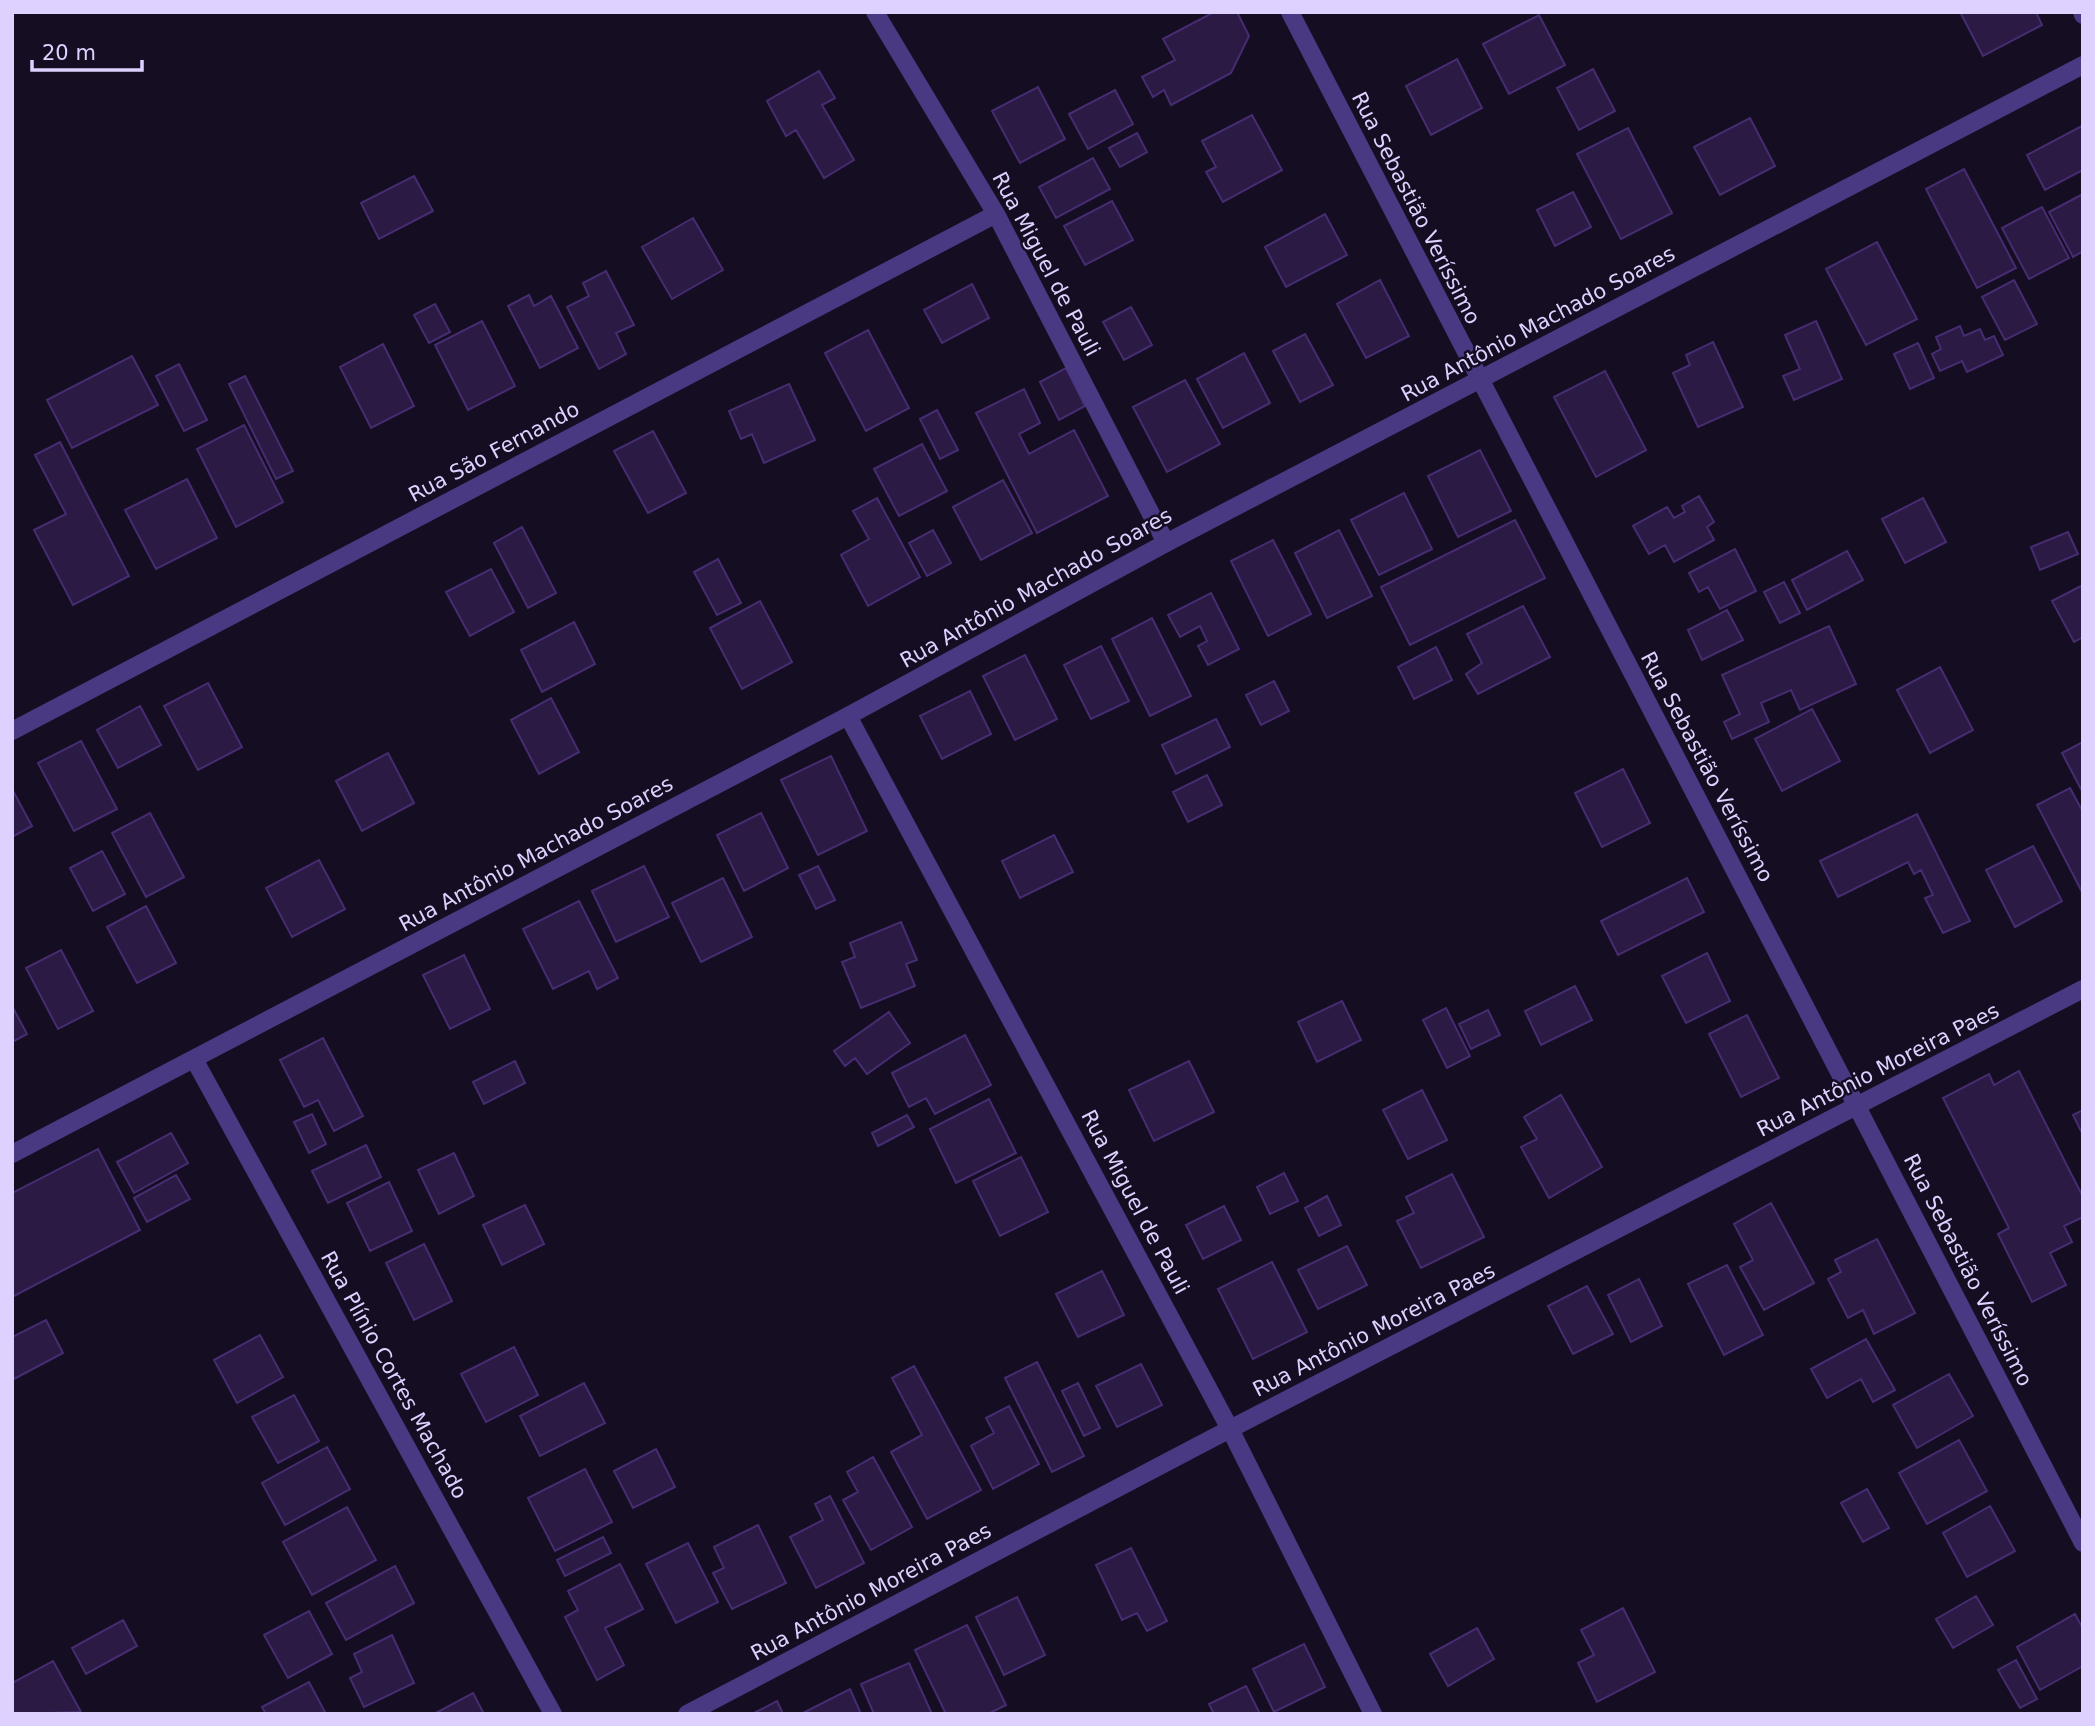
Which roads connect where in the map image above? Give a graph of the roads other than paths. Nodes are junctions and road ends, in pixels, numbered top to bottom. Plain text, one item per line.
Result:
1 (875, 12) edge
2 (1290, 12) edge
3 (2083, 65) edge
4 (996, 214) junction
5 (1480, 381) junction
6 (1166, 543) junction
7 (848, 716) junction
8 (12, 732) edge
9 (2083, 989) edge
10 (194, 1059) junction
11 (1859, 1106) junction
12 (12, 1154) edge
13 (1230, 1429) junction
14 (2083, 1544) edge
15 (553, 1714) edge
16 (687, 1714) edge
17 (1373, 1714) edge

1 - 4 street, Rua Miguel de Pauli
2 - 5 street, Rua Sebastião Veríssimo
3 - 5 street, Rua Antônio Machado Soares
4 - 6 street, Rua Miguel de Pauli
4 - 8 street, Rua São Fernando
5 - 6 street, Rua Antônio Machado Soares
5 - 11 street, Rua Sebastião Veríssimo
6 - 7 street, Rua Antônio Machado Soares
7 - 10 street, Rua Antônio Machado Soares
7 - 13 street, Rua Miguel de Pauli
9 - 11 street, Rua Antônio Moreira Paes
10 - 12 street, Rua Antônio Machado Soares
10 - 15 street, Rua Plínio Cortes Machado
11 - 13 street, Rua Antônio Moreira Paes
11 - 14 street, Rua Sebastião Veríssimo
13 - 16 street, Rua Antônio Moreira Paes
13 - 17 street, Rua Miguel de Pauli

